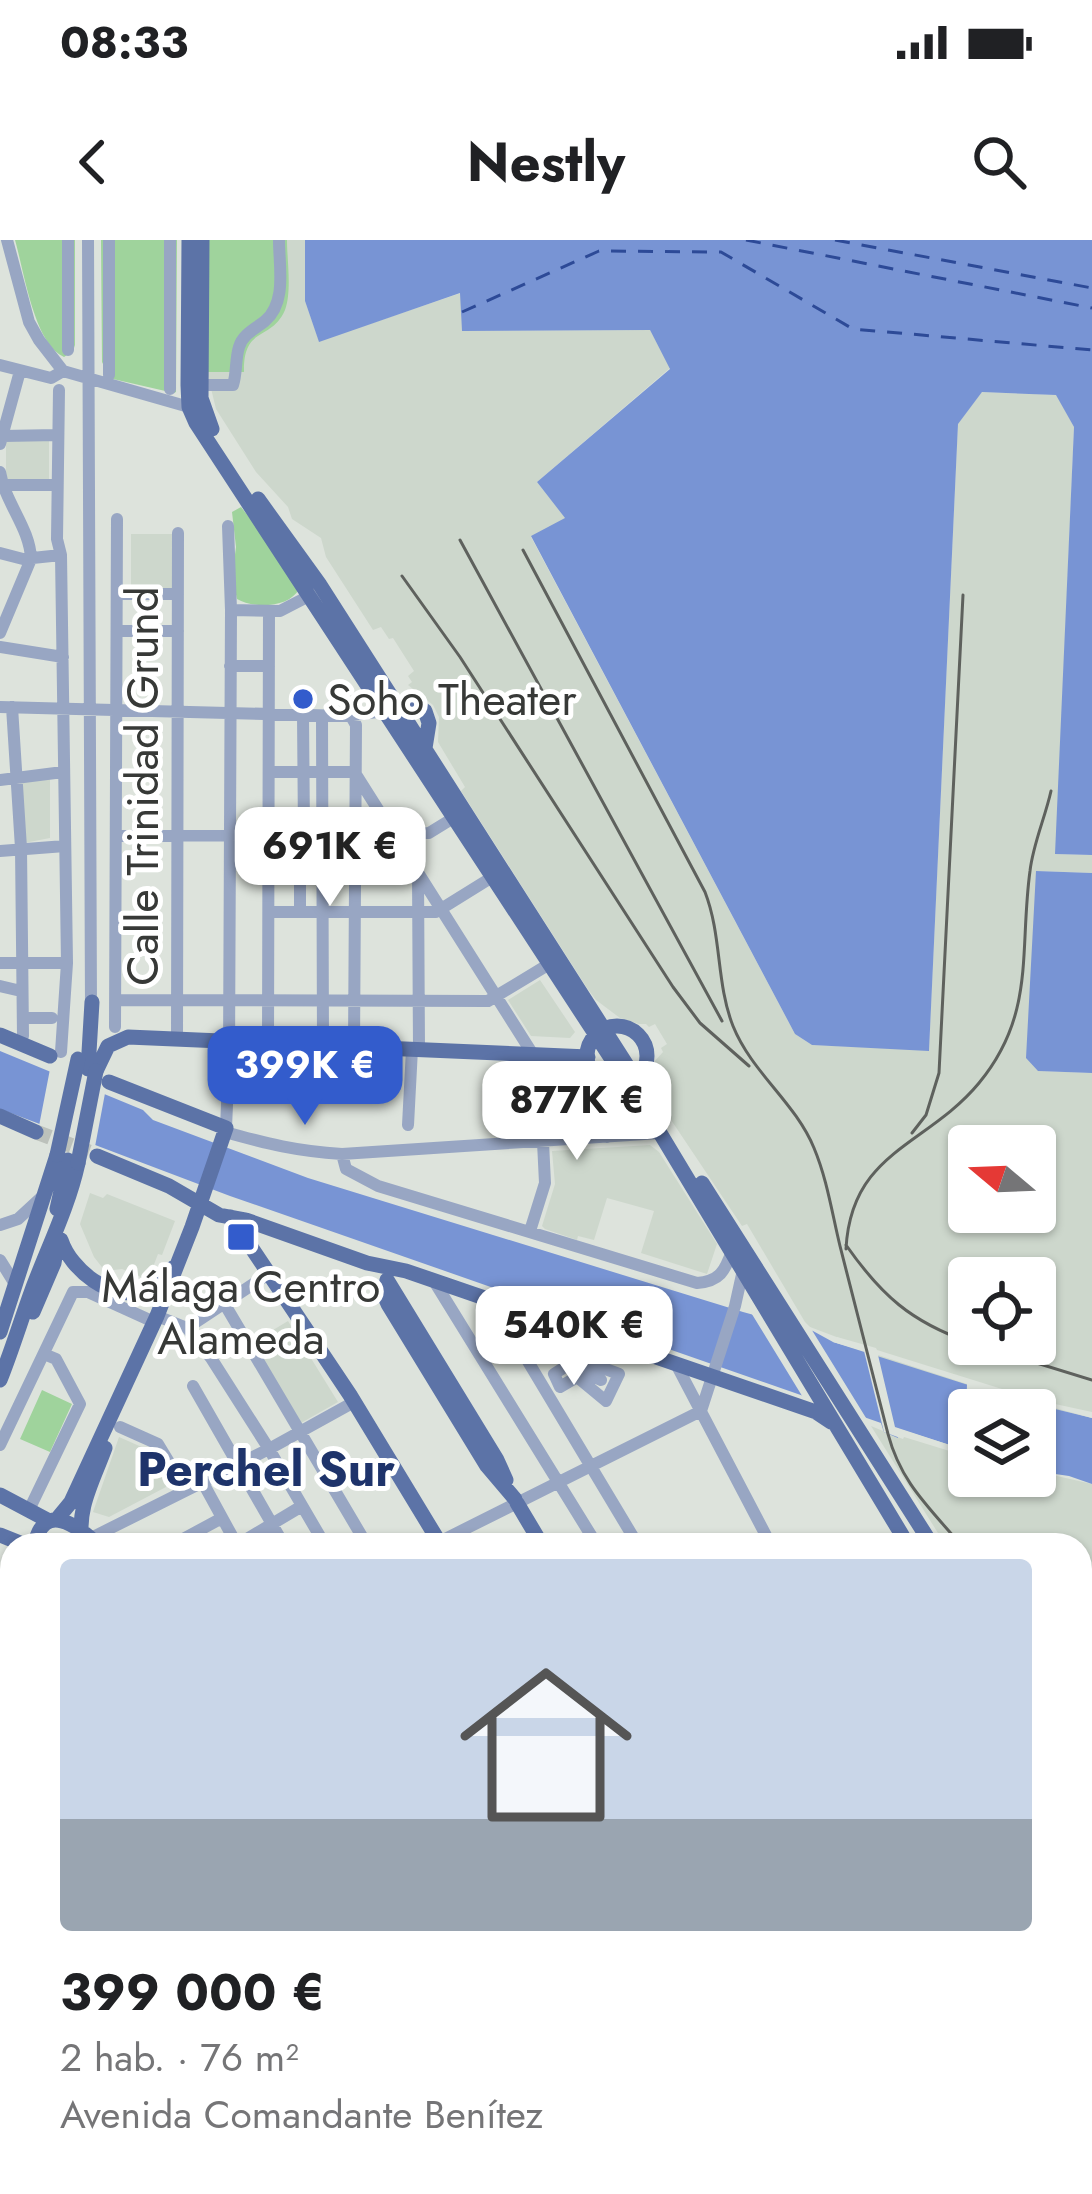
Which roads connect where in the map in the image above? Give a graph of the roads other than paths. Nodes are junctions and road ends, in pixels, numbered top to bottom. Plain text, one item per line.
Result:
1 (7, 240) edge
2 (68, 240) edge
3 (88, 240) edge
4 (109, 240) edge
5 (170, 240) edge
6 (189, 240) edge
7 (202, 240) edge
8 (279, 240) edge
9 (68, 350) dead end
10 (52, 356) junction
11 (0, 365) edge
12 (20, 371) junction
13 (63, 371) junction
14 (110, 375) dead end
15 (46, 377) junction
16 (89, 379) junction
17 (208, 385) dead end
18 (170, 389) dead end
19 (59, 390) dead end
20 (189, 407) junction
21 (212, 429) junction
22 (57, 435) junction
23 (1, 440) edge
24 (1, 478) edge
25 (56, 485) junction
26 (117, 519) dead end
27 (228, 526) dead end
28 (178, 533) dead end
29 (0, 554) edge
30 (61, 555) junction
31 (31, 559) junction
32 (118, 594) junction
33 (178, 594) junction
34 (310, 596) junction
35 (231, 614) junction
36 (269, 615) junction
37 (0, 631) edge
38 (118, 631) junction
39 (178, 631) junction
40 (0, 647) edge
41 (63, 658) junction
42 (230, 667) junction
43 (269, 667) junction
44 (369, 686) junction
45 (6, 707) edge
46 (391, 708) junction
47 (63, 709) junction
48 (91, 710) junction
49 (118, 711) junction
50 (178, 712) junction
51 (230, 713) junction
52 (269, 714) junction
53 (303, 715) junction
54 (322, 716) junction
55 (351, 716) junction
56 (63, 772) junction
57 (269, 772) junction
58 (354, 772) junction
59 (303, 773) junction
60 (322, 773) junction
61 (16, 778) junction
62 (0, 780) edge
63 (454, 817) junction
64 (322, 832) junction
65 (304, 833) junction
66 (354, 833) junction
67 (392, 833) junction
68 (230, 834) junction
69 (269, 834) junction
70 (117, 836) junction
71 (177, 836) junction
72 (64, 846) junction
73 (21, 848) junction
74 (0, 851) edge
75 (269, 871) junction
76 (300, 871) junction
77 (322, 871) junction
78 (418, 873) junction
79 (494, 875) junction
80 (440, 910) junction
81 (300, 911) junction
82 (322, 911) junction
83 (354, 911) junction
84 (270, 912) junction
85 (419, 912) junction
86 (0, 963) edge
87 (21, 963) junction
88 (68, 963) junction
89 (550, 963) junction
90 (0, 986) edge
91 (22, 991) junction
92 (496, 997) junction
93 (117, 1000) junction
94 (178, 1001) junction
95 (228, 1001) junction
96 (268, 1001) junction
97 (322, 1001) junction
98 (355, 1001) junction
99 (92, 1002) joint
100 (419, 1002) junction
101 (23, 1018) junction
102 (52, 1018) dead end
103 (601, 1032) junction
104 (0, 1035) edge
105 (113, 1035) junction
106 (23, 1036) dead end
107 (177, 1039) junction
108 (228, 1041) junction
109 (268, 1043) junction
110 (323, 1046) junction
111 (354, 1047) junction
112 (415, 1049) junction
113 (532, 1053) junction
114 (588, 1057) junction
115 (75, 1059) junction
116 (109, 1082) dead end
117 (632, 1082) junction
118 (609, 1085) junction
119 (0, 1120) edge
120 (408, 1125) dead end
121 (230, 1131) junction
122 (36, 1132) tunnel mouth
123 (660, 1133) junction
124 (607, 1137) junction
125 (543, 1142) junction
126 (342, 1154) junction
127 (98, 1156) tunnel mouth
128 (68, 1159) junction
129 (45, 1194) junction
130 (182, 1194) junction
131 (203, 1197) junction
132 (225, 1216) junction
133 (0, 1225) edge
134 (58, 1226) junction
135 (192, 1227) junction
136 (530, 1231) junction
137 (732, 1250) junction
138 (0, 1260) edge
139 (179, 1261) junction
140 (742, 1270) junction
141 (406, 1271) junction
142 (270, 1273) junction
143 (433, 1280) junction
144 (16, 1285) junction
145 (224, 1303) junction
146 (526, 1312) junction
147 (156, 1318) junction
148 (187, 1328) junction
149 (0, 1332) edge
150 (44, 1354) junction
151 (676, 1364) junction
152 (712, 1374) junction
153 (824, 1376) junction
154 (0, 1380) edge
155 (602, 1380) dead end
156 (551, 1384) junction
157 (193, 1386) dead end
158 (354, 1402) junction
159 (822, 1410) junction
160 (700, 1411) junction
161 (115, 1424) junction
162 (844, 1424) junction
163 (301, 1432) junction
164 (0, 1445) edge
165 (269, 1449) junction
166 (238, 1463) junction
167 (592, 1467) junction
168 (202, 1481) junction
169 (181, 1482) dead end
170 (559, 1483) junction
171 (0, 1495) edge
172 (516, 1501) junction
173 (302, 1506) junction
174 (29, 1510) junction
175 (222, 1518) junction
176 (54, 1520) junction
177 (272, 1523) junction
178 (37, 1533) edge
179 (80, 1533) edge
180 (86, 1533) edge
181 (101, 1533) edge
182 (194, 1533) edge
183 (230, 1533) edge
184 (256, 1533) edge
185 (277, 1533) edge
186 (318, 1533) edge
187 (360, 1533) edge
188 (431, 1533) edge
189 (458, 1533) edge
190 (535, 1533) edge
191 (590, 1533) edge
192 (631, 1533) edge
193 (765, 1533) edge
194 (902, 1533) edge
195 (923, 1533) edge

1 - 10 street
2 - 9 street
3 - 16 street
4 - 14 street
5 - 18 street
6 - 20 main road
7 - 21 main road
8 - 17 street
10 - 13 street
10 - 15 street
11 - 12 street
12 - 15 street
12 - 23 street
13 - 15 street
13 - 16 street
16 - 20 street
16 - 48 street
19 - 22 street
20 - 21 main road
20 - 34 main road
21 - 46 main road
22 - 23 street
22 - 25 street
24 - 25 street
24 - 31 street
25 - 30 street
26 - 32 street
27 - 35 street
28 - 33 street, Calle Trinidad Grund
29 - 31 street
30 - 31 street
30 - 41 street
31 - 37 street
32 - 33 street
32 - 38 street
33 - 39 street, Calle Trinidad Grund
34 - 36 street
34 - 44 main road
35 - 36 street
35 - 42 street
36 - 43 street
38 - 39 street
38 - 49 street
39 - 50 street, Calle Trinidad Grund
40 - 41 street
41 - 47 street
42 - 43 street
42 - 51 street
43 - 52 street
44 - 46 main road
44 - 55 street
45 - 47 street
45 - 61 street
46 - 55 street
46 - 63 main road
46 - 103 main road
47 - 48 street
47 - 56 street
48 - 49 street
48 - 99 street
49 - 50 street
49 - 70 street
50 - 51 street
50 - 71 street, Calle Trinidad Grund
51 - 52 street
51 - 68 street
52 - 53 street
52 - 57 street
53 - 54 street
53 - 59 street
54 - 55 street
54 - 60 street
55 - 58 street
56 - 61 street
56 - 72 street
57 - 59 street
57 - 69 street
58 - 60 street
58 - 66 street
58 - 67 street
59 - 60 street
59 - 65 street
60 - 64 street
61 - 62 street
61 - 73 street
63 - 67 street
63 - 79 main road
64 - 65 street
64 - 66 street
64 - 77 street
65 - 69 street
66 - 67 street
66 - 83 street
67 - 78 street
68 - 69 street
68 - 71 street
68 - 95 street
69 - 75 street
70 - 71 street
70 - 93 street
71 - 94 street, Calle Trinidad Grund
72 - 73 street
72 - 88 street
73 - 74 street
73 - 87 street
75 - 76 street
75 - 84 street
76 - 77 street
76 - 81 street
77 - 82 street
78 - 80 street
78 - 85 street
79 - 80 street
79 - 89 main road
80 - 85 street
80 - 92 street
81 - 82 street
81 - 84 street
82 - 83 street
82 - 97 street
83 - 85 street
83 - 98 street
84 - 96 street
85 - 100 street
86 - 87 street
87 - 88 street
87 - 91 street
88 - 115 street
89 - 92 street
89 - 103 main road
90 - 91 street
91 - 101 street
92 - 100 street
92 - 113 street
93 - 94 street
93 - 105 street
94 - 95 street
94 - 107 street, Calle Trinidad Grund
95 - 96 street
95 - 108 street
96 - 97 street
96 - 109 street
97 - 98 street
97 - 110 street
98 - 100 street
98 - 111 street
99 - 115 main road
100 - 112 street
101 - 102 street
101 - 106 street
103 - 114 main road
103 - 117 main road
103 - 117 main road
104 - 115 main road
105 - 107 main road
105 - 115 main road
107 - 108 main road
108 - 109 main road
108 - 121 street
109 - 110 main road
110 - 111 main road
111 - 112 main road
112 - 113 main road
112 - 120 street
113 - 114 main road
114 - 118 main road
115 - 128 main road
116 - 121 main road
117 - 118 main road
117 - 123 main road
117 - 153 main road
118 - 124 street
119 - 122 main road
121 - 126 street
121 - 131 main road
123 - 124 street
123 - 137 main road
124 - 125 street
125 - 126 street
125 - 136 street
126 - 136 street
127 - 130 main road
128 - 129 main road
128 - 134 main road
129 - 133 street
129 - 144 main road
130 - 131 main road
130 - 135 main road
131 - 132 main road
131 - 135 main road
132 - 135 main road
132 - 141 main road
132 - 142 main road
134 - 139 main road
134 - 154 main road
135 - 139 main road
136 - 137 street
137 - 140 main road
138 - 144 street
139 - 147 main road
140 - 152 street
140 - 159 main road
141 - 143 main road
141 - 172 main road
142 - 145 street
142 - 158 main road
143 - 146 main road
143 - 170 street
144 - 149 main road
145 - 148 street
145 - 163 street
146 - 151 main road
146 - 156 street
147 - 148 street
147 - 150 street
147 - 161 main road
148 - 165 street
150 - 164 street
150 - 174 street
151 - 152 main road
151 - 160 street
152 - 159 main road
152 - 160 street
153 - 159 main road
153 - 162 main road
155 - 156 street
156 - 156 street
156 - 167 street
157 - 166 street
158 - 163 street
158 - 188 main road
159 - 162 main road
160 - 167 street
160 - 193 street
161 - 169 street
161 - 176 main road
161 - 180 main road
162 - 194 main road
162 - 195 main road
163 - 165 street
163 - 187 street
165 - 166 street
165 - 173 street
166 - 168 street
166 - 177 street
167 - 170 street
167 - 192 street
168 - 175 street
168 - 181 street
170 - 172 street
170 - 191 street
171 - 174 main road
172 - 189 street
172 - 190 main road
173 - 177 street
173 - 186 street
174 - 176 main road
175 - 182 street
175 - 183 street
176 - 178 main road
176 - 179 main road
177 - 184 street
177 - 185 street

